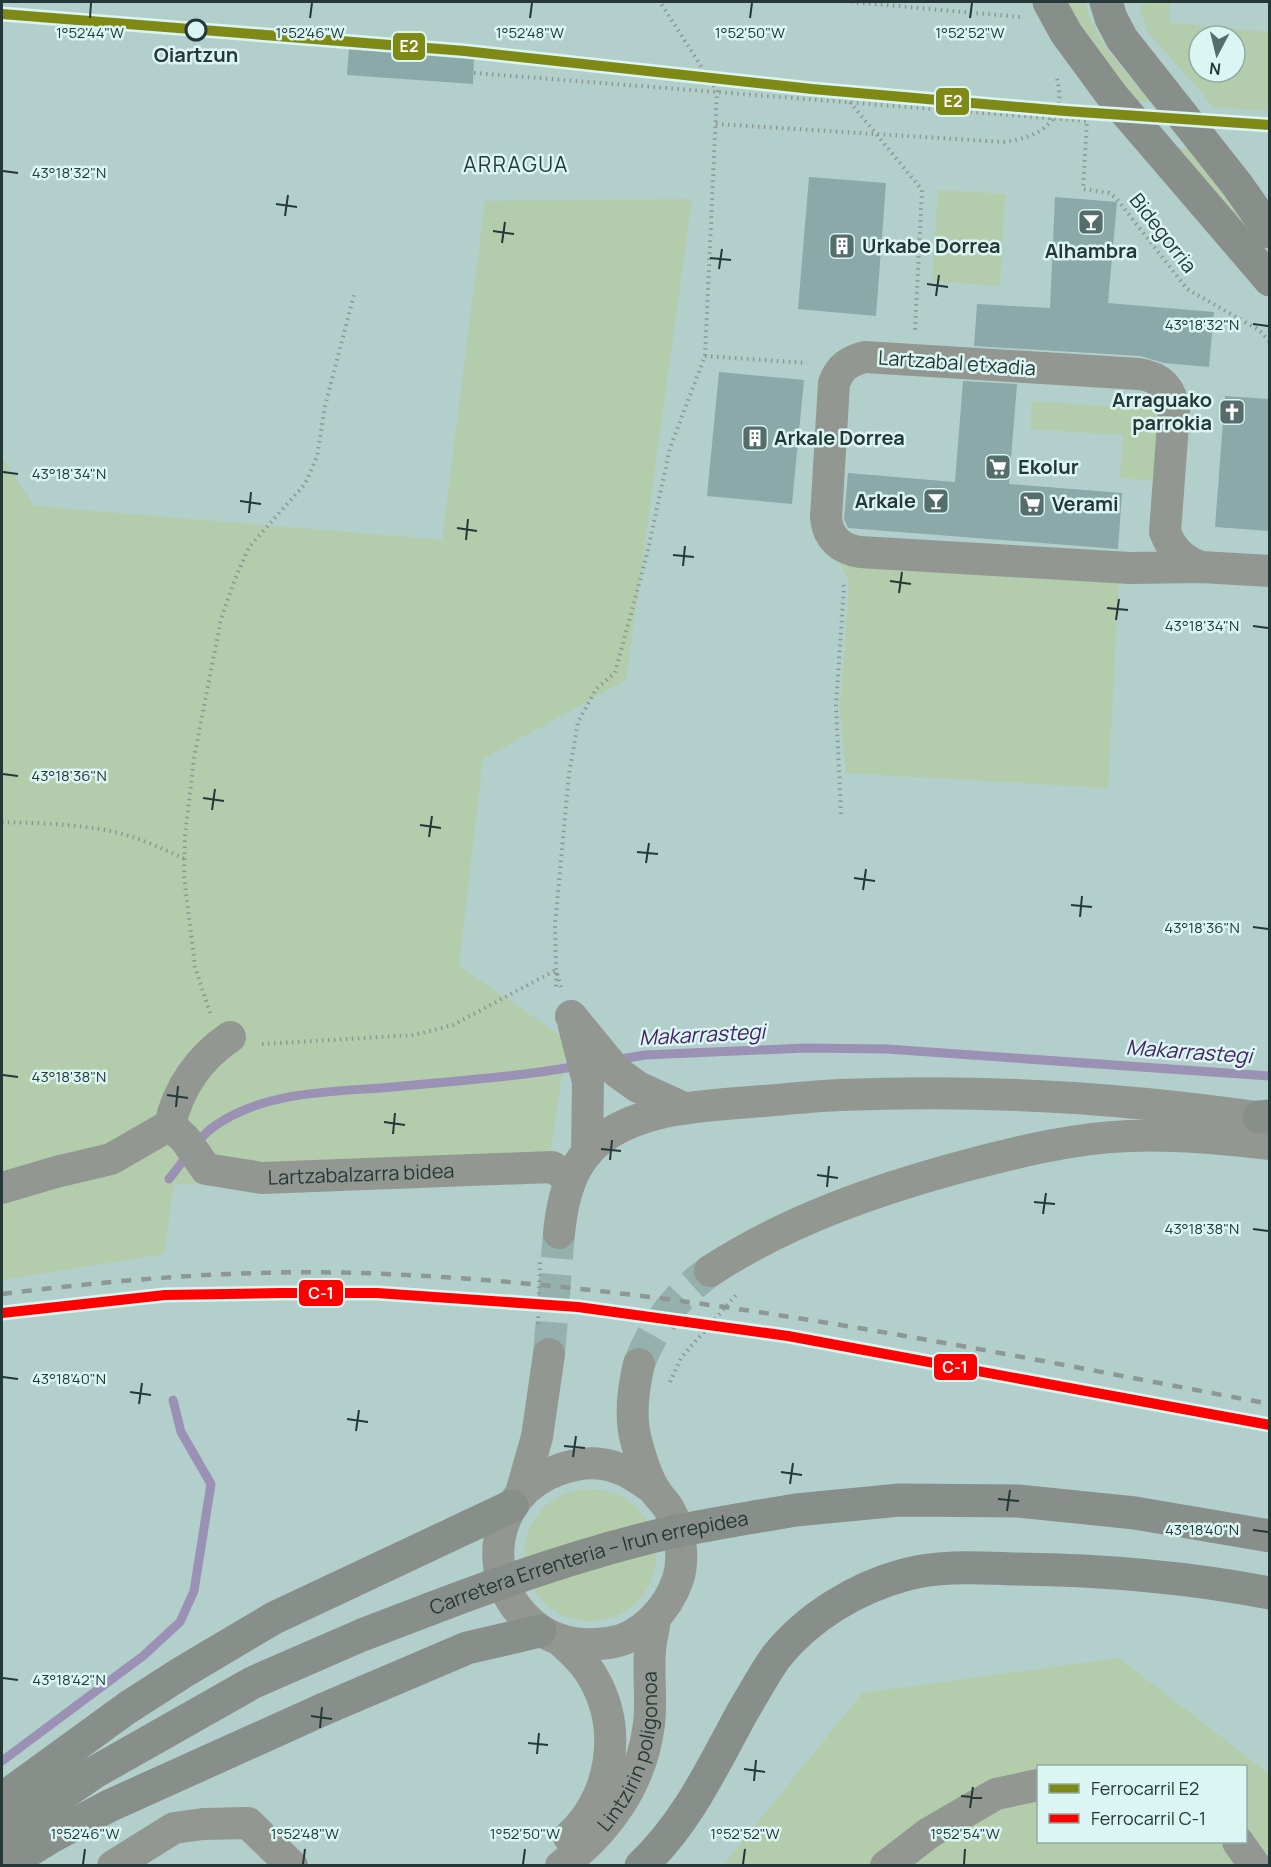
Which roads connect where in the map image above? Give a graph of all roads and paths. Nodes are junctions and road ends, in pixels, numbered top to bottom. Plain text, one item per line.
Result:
1 (660, 2) edge
2 (851, 2) edge
3 (1106, 2) edge
4 (1038, 10) edge
5 (1055, 72) dead end
6 (474, 73) dead end
7 (717, 91) junction
8 (850, 102) junction
9 (1052, 118) junction
10 (716, 124) junction
11 (874, 134) junction
12 (1269, 232) edge
13 (1269, 280) edge
14 (355, 291) dead end
15 (1269, 342) edge
16 (705, 356) junction
17 (913, 360) junction
18 (844, 366) junction
19 (836, 542) junction
20 (1201, 567) junction
21 (1269, 571) edge
22 (841, 814) dead end
23 (2, 822) edge
24 (185, 859) junction
25 (556, 970) junction
26 (571, 1016) junction
27 (230, 1037) junction
28 (684, 1108) junction
29 (1267, 1124) edge
30 (178, 1132) junction
31 (579, 1166) junction
32 (2, 1188) edge
33 (550, 1241) joint
34 (710, 1271) tunnel mouth
35 (742, 1289) dead end
36 (543, 1340) joint
37 (639, 1364) tunnel mouth
38 (669, 1384) dead end
39 (655, 1490) junction
40 (516, 1499) junction
41 (1269, 1536) edge
42 (1269, 1593) edge
43 (655, 1618) junction
44 (550, 1636) junction
45 (1037, 1785) edge
46 (2, 1799) edge
47 (2, 1836) edge
48 (1239, 1843) edge
49 (4, 1866) edge
50 (113, 1866) edge
51 (292, 1866) edge
52 (539, 1866) edge
53 (561, 1866) edge
54 (641, 1866) edge
55 (886, 1866) edge
56 (1255, 1866) edge

1 - 7 path
2 - 4 path
3 - 12 main road
4 - 13 main road
5 - 9 path
6 - 7 path, Bidegorria
7 - 8 path, Bidegorria
7 - 10 path
8 - 9 path, Bidegorria
8 - 11 path
9 - 11 path
9 - 15 path, Bidegorria
10 - 11 path
10 - 16 path
11 - 17 path
14 - 24 path
16 - 18 path
16 - 25 path
17 - 18 street, Lartzabal etxadia
17 - 20 street, Lartzabal etxadia
18 - 19 street
19 - 20 street, Lartzabal etxadia
19 - 22 path
20 - 21 street, Lartzabal etxadia
23 - 24 path
24 - 27 path
25 - 26 path
25 - 27 path
26 - 28 street
26 - 31 street
27 - 30 street
28 - 29 street
28 - 31 street
29 - 34 street
30 - 31 street, Lartzabalzarra bidea
30 - 32 street
31 - 33 street
33 - 36 path
35 - 38 path
36 - 40 street
37 - 39 street
39 - 40 street
39 - 43 street
40 - 44 street
40 - 46 main road
41 - 47 main road, Carretera Errenteria – Irun errepidea, bridge
42 - 54 main road
43 - 44 street
43 - 53 street, Lintzirin poligonoa
44 - 49 main road
44 - 52 street, Lintzirin poligonoa
45 - 55 street
48 - 56 street
50 - 51 street

